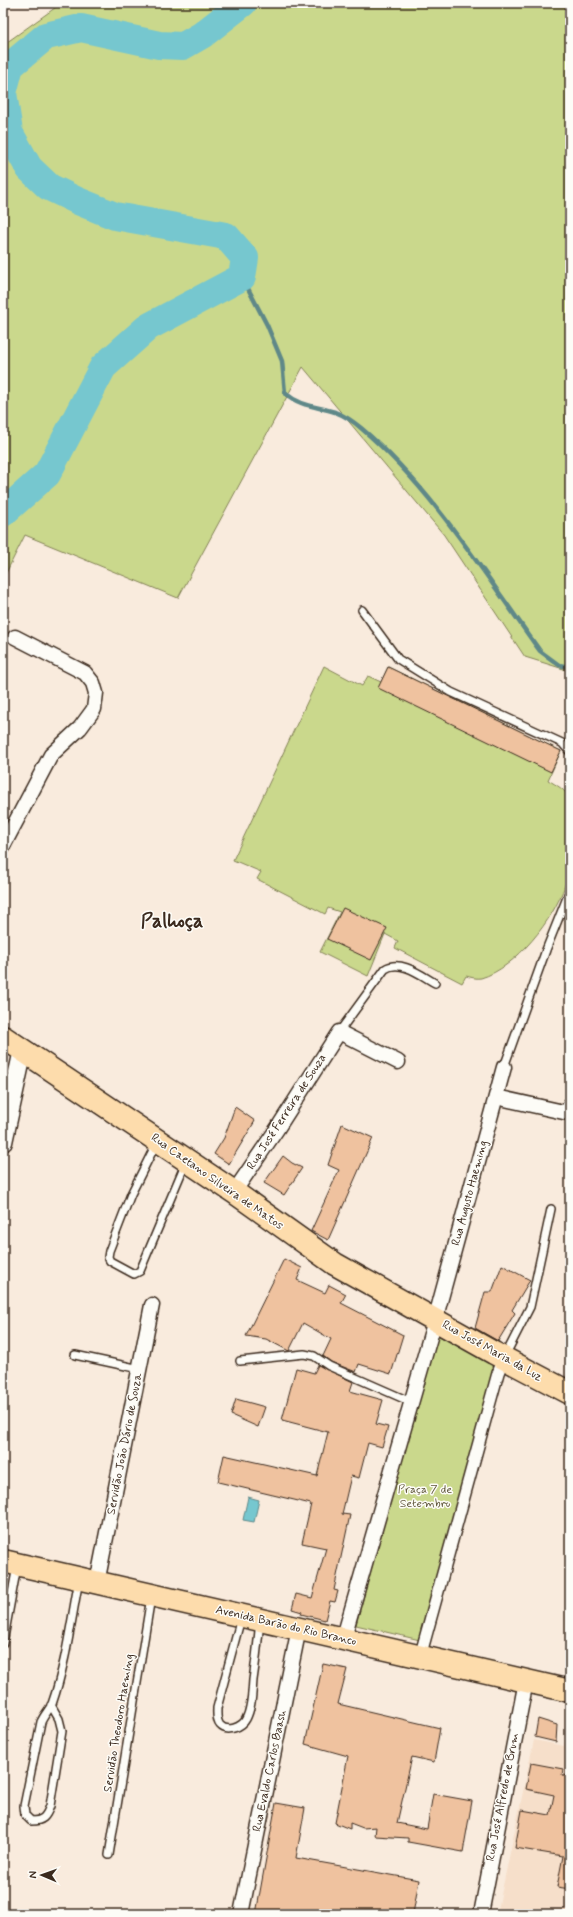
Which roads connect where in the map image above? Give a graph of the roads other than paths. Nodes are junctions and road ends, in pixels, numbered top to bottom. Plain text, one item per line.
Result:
1 (362, 610) dead end
2 (15, 637) dead end
3 (570, 752) edge
4 (3, 846) edge
5 (570, 890) edge
6 (435, 983) dead end
7 (339, 1032) junction
8 (3, 1037) edge
9 (23, 1050) junction
10 (398, 1062) dead end
11 (504, 1067) joint
12 (496, 1097) junction
13 (570, 1106) edge
14 (158, 1140) junction
15 (3, 1142) edge
16 (187, 1160) junction
17 (234, 1192) junction
18 (551, 1209) dead end
19 (152, 1305) dead end
20 (435, 1320) junction
21 (75, 1355) dead end
22 (504, 1358) junction
23 (240, 1361) dead end
24 (140, 1369) junction
25 (570, 1393) edge
26 (411, 1402) junction
27 (10, 1562) edge
28 (89, 1581) junction
29 (151, 1595) junction
30 (251, 1618) junction
31 (299, 1628) junction
32 (343, 1640) junction
33 (3, 1643) edge
34 (420, 1657) junction
35 (526, 1681) junction
36 (570, 1691) edge
37 (51, 1705) junction
38 (109, 1855) dead end
39 (241, 1914) edge
40 (481, 1914) edge

1 - 3 lane
2 - 4 street
5 - 11 lane
6 - 7 lane
7 - 10 street
7 - 17 street, Rua José Ferreira de Souza
8 - 9 main road, Rua Caetano Silveira de Matos
9 - 14 main road, Rua Caetano Silveira de Matos
9 - 15 street
11 - 12 street, Rua Augusto Haeming
12 - 13 street
12 - 20 street, Rua Augusto Haeming
14 - 16 main road, Rua Caetano Silveira de Matos
14 - 16 lane
16 - 17 main road, Rua Caetano Silveira de Matos
17 - 20 main road, Rua Caetano Silveira de Matos
18 - 22 lane
19 - 24 street, Servidão João Dário de Souza
20 - 22 main road, Rua José Maria da Luz
20 - 26 street
21 - 24 lane
22 - 25 main road, Rua José Maria da Luz
22 - 34 street
23 - 26 lane
24 - 28 street, Servidão João Dário de Souza
26 - 32 street
27 - 28 main road, Avenida Barão do Rio Branco
27 - 33 lane
28 - 29 main road, Avenida Barão do Rio Branco
28 - 37 lane
29 - 30 main road, Avenida Barão do Rio Branco
29 - 38 lane, Servidão Theodoro Haeming
30 - 30 lane
30 - 31 main road, Avenida Barão do Rio Branco
31 - 32 main road, Avenida Barão do Rio Branco
31 - 39 street, Rua Evaldo Carlos Baash
32 - 34 main road, Avenida Barão do Rio Branco
34 - 35 main road, Avenida Barão do Rio Branco
35 - 36 main road, Avenida Barão do Rio Branco
35 - 40 street, Rua José Alfredo de Brum
37 - 37 lane

